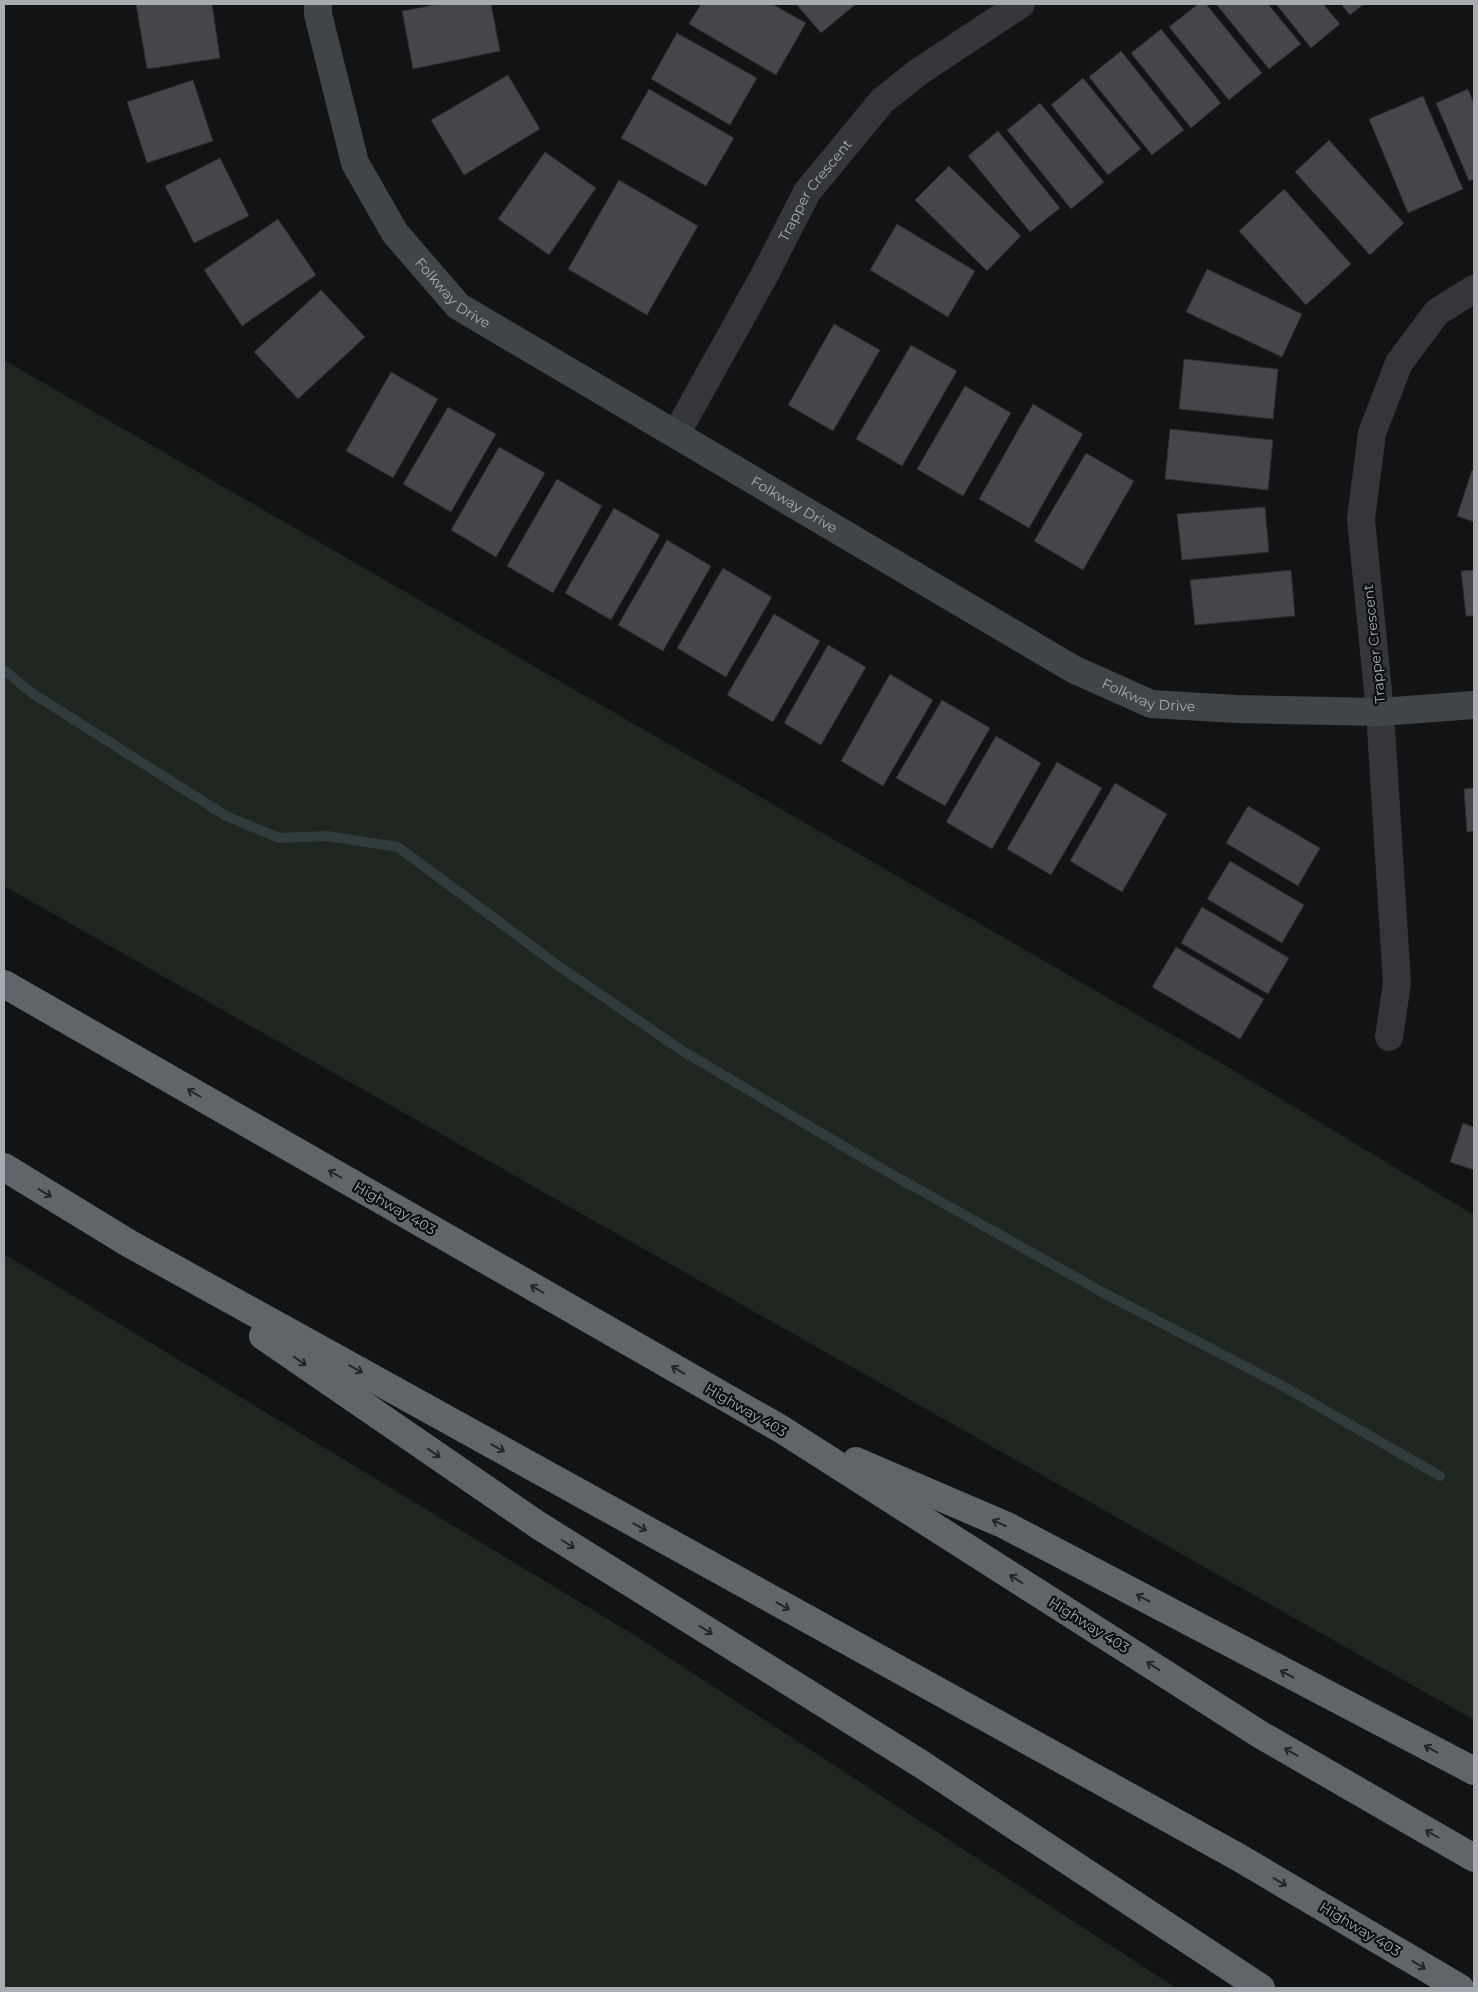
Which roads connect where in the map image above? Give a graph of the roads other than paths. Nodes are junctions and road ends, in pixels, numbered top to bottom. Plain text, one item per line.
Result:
1 (318, 4) edge
2 (1021, 4) edge
3 (1474, 289) edge
4 (676, 434) junction
5 (1474, 705) edge
6 (1380, 712) junction
7 (4, 984) edge
8 (1389, 1037) dead end
9 (4, 1168) edge
10 (130, 1244) junction
11 (781, 1429) junction
12 (1474, 1771) edge
13 (1474, 1858) edge
14 (1261, 1988) edge
15 (1460, 1988) edge

1 - 4 street, Folkway Drive
2 - 4 street, Trapper Crescent
3 - 6 street, Trapper Crescent
4 - 6 street, Folkway Drive
5 - 6 street, Folkway Drive
6 - 8 street, Trapper Crescent
11 -> 7 highway, Highway 403
9 -> 10 highway, Highway 403
10 -> 14 highway
10 -> 15 highway, Highway 403
12 -> 11 highway
13 -> 11 highway, Highway 403

